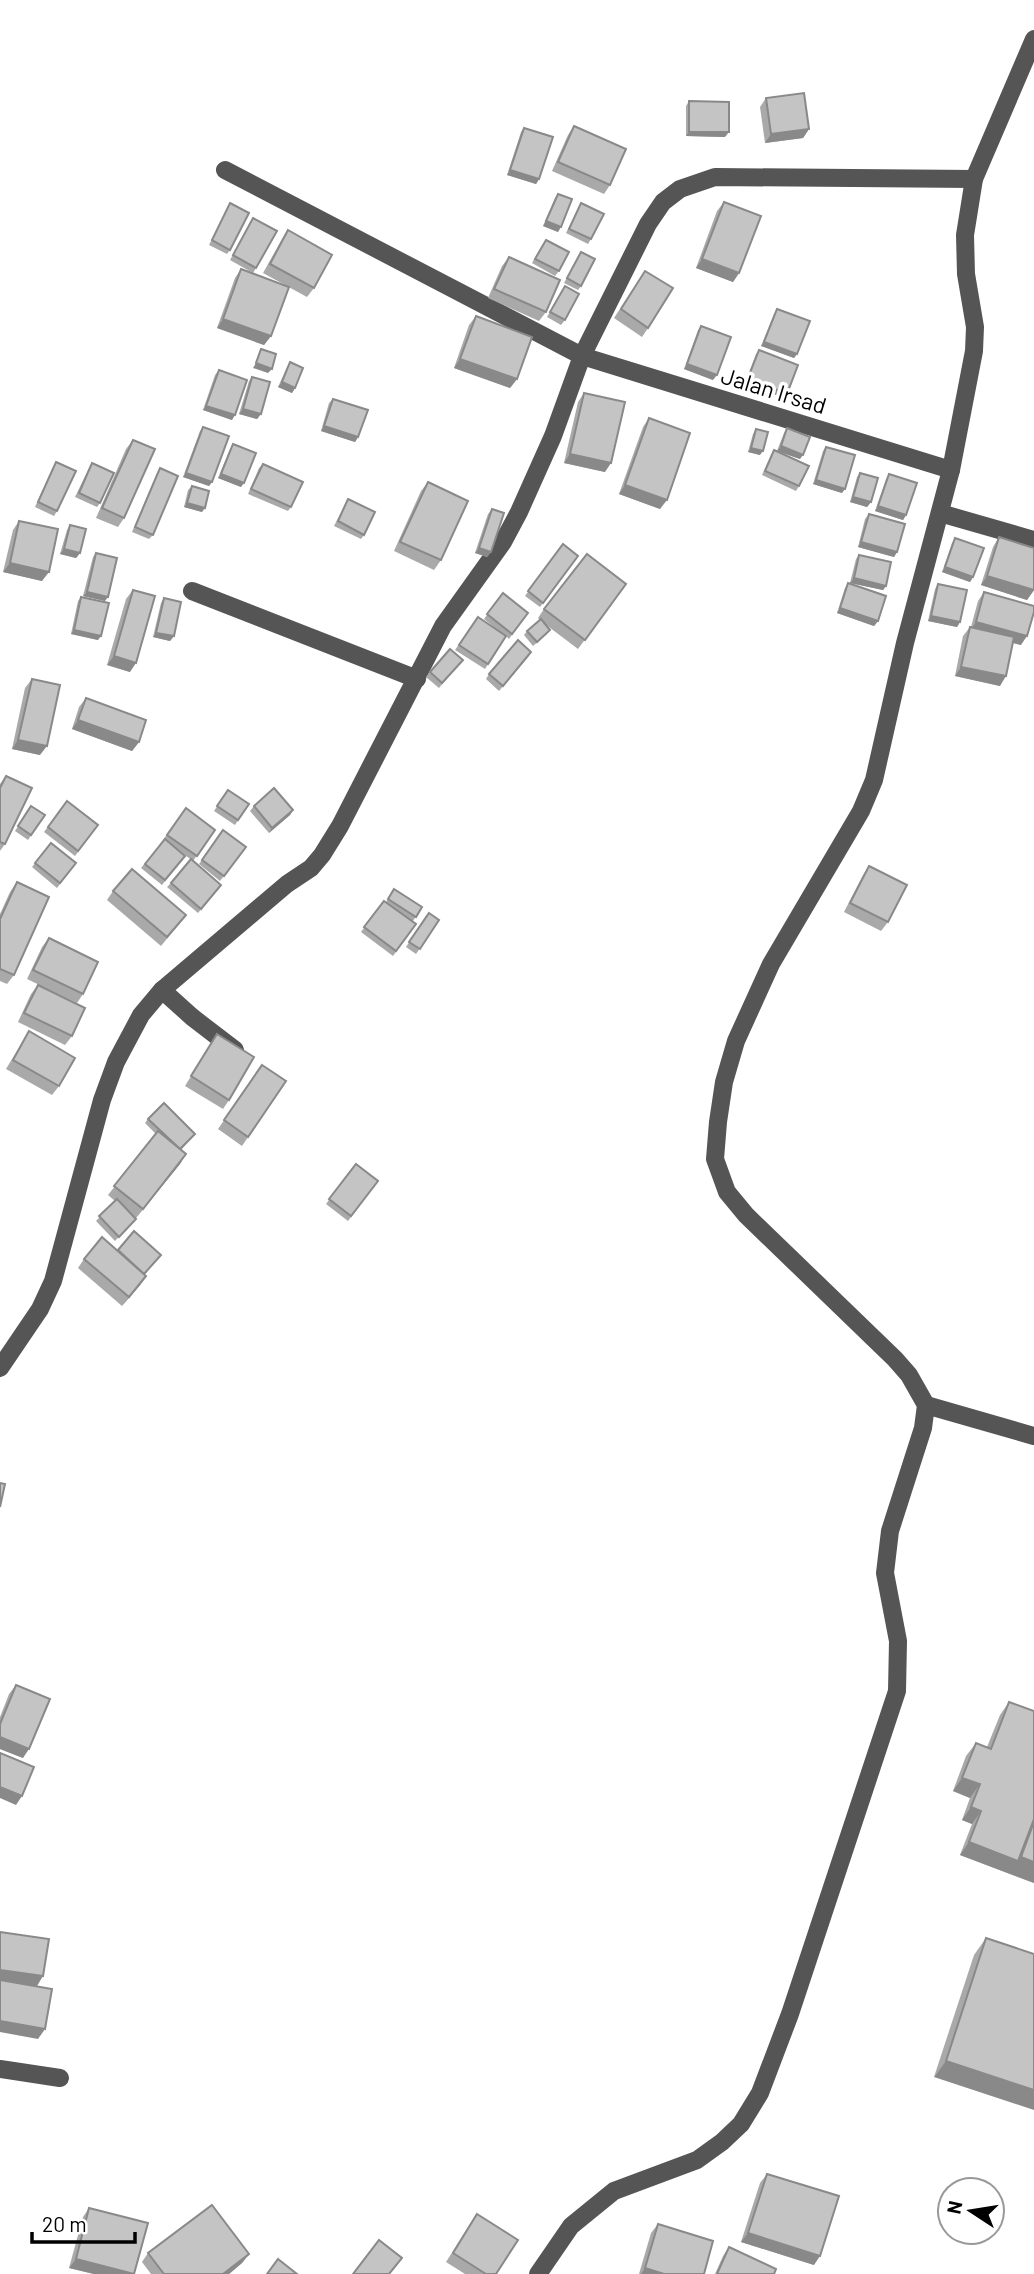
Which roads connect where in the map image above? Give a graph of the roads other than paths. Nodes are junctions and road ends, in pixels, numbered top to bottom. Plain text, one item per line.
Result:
1 (1034, 39) edge
2 (225, 170) dead end
3 (974, 179) junction
4 (582, 356) junction
5 (951, 470) junction
6 (940, 513) junction
7 (1034, 540) edge
8 (192, 591) dead end
9 (417, 679) junction
10 (162, 990) junction
11 (242, 1056) edge
12 (0, 1368) edge
13 (926, 1405) junction
14 (1034, 1436) edge
15 (0, 2069) edge
16 (60, 2078) dead end
17 (538, 2274) edge

1 - 3 street
2 - 4 street, Jalan Irsad
3 - 4 street
3 - 5 street
4 - 5 street, Jalan Irsad
4 - 9 street
5 - 6 street
6 - 7 street
6 - 13 street
8 - 9 street
9 - 10 street
10 - 11 street
10 - 12 street
13 - 14 street
13 - 17 street
15 - 16 street

